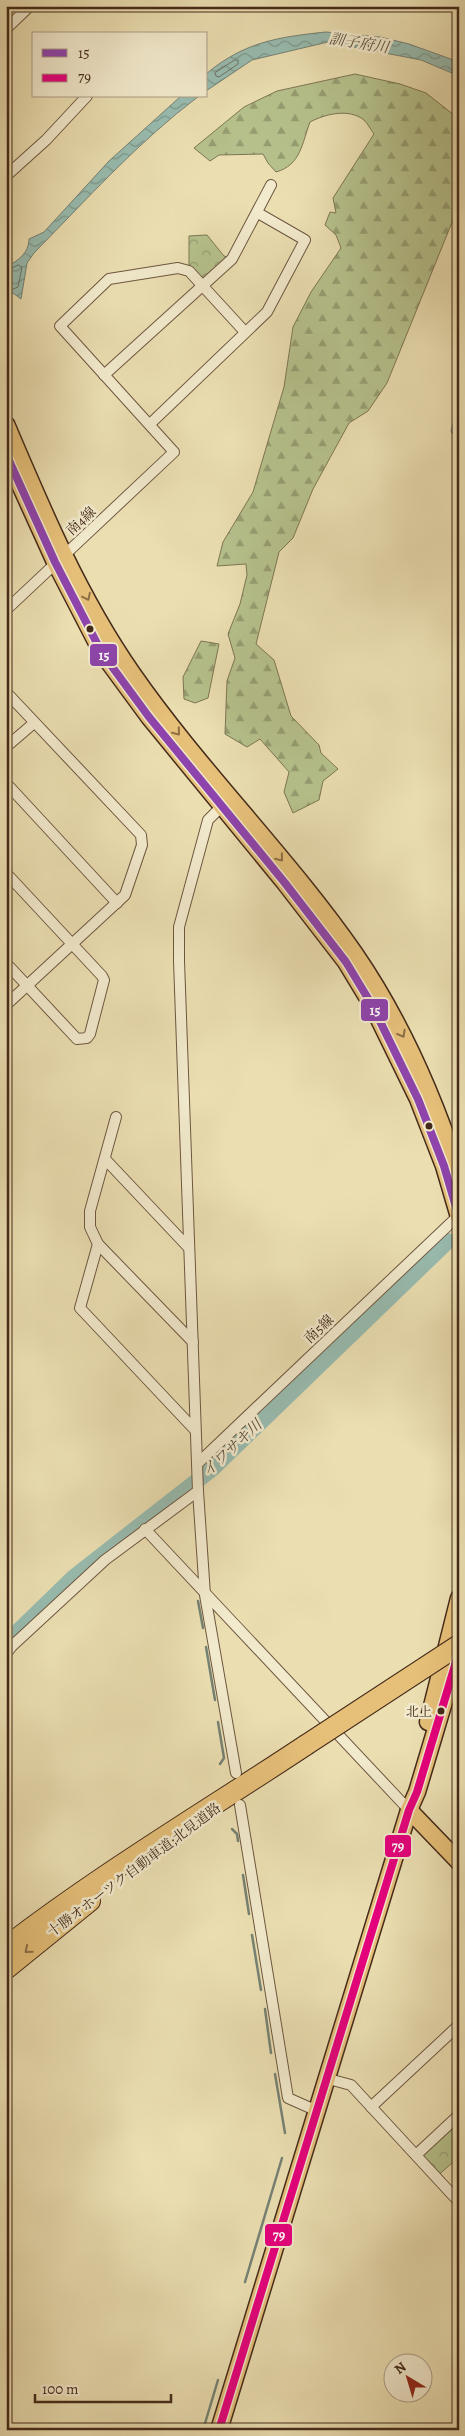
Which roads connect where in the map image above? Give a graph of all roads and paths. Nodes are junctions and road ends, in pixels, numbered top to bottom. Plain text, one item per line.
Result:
1 (30, 6) edge
2 (6, 29) edge
3 (85, 98) edge
4 (6, 176) edge
5 (271, 185) dead end
6 (258, 213) junction
7 (200, 286) junction
8 (245, 332) junction
9 (104, 375) junction
10 (6, 424) edge
11 (150, 424) junction
12 (6, 454) edge
13 (60, 558) junction
14 (6, 610) edge
15 (6, 692) edge
16 (34, 722) junction
17 (6, 747) edge
18 (6, 784) edge
19 (226, 802) junction
20 (6, 872) edge
21 (117, 903) junction
22 (73, 944) junction
23 (6, 963) edge
24 (28, 986) junction
25 (6, 1005) edge
26 (116, 1117) dead end
27 (106, 1159) junction
28 (459, 1174) edge
29 (459, 1216) edge
30 (98, 1244) junction
31 (189, 1248) junction
32 (193, 1342) junction
33 (195, 1430) junction
34 (198, 1463) junction
35 (198, 1484) junction
36 (145, 1529) junction
37 (205, 1594) junction
38 (459, 1598) edge
39 (459, 1646) edge
40 (6, 1654) edge
41 (454, 1665) edge
42 (236, 1773) dead end
43 (262, 1774) junction
44 (240, 1805) dead end
45 (409, 1810) junction
46 (459, 1862) edge
47 (6, 1947) edge
48 (6, 1968) edge
49 (459, 2025) edge
50 (325, 2078) junction
51 (371, 2107) junction
52 (315, 2110) junction
53 (459, 2115) edge
54 (416, 2155) junction
55 (459, 2201) edge
56 (219, 2430) edge

1 - 2 street
3 - 4 street
5 - 6 street
6 - 7 street
6 - 8 street
7 - 8 street
7 - 9 street
7 - 9 street
8 - 11 street
9 - 11 street
10 - 13 main road
11 - 13 street, 南4線
12 - 13 main road
13 - 14 street, 南4線
13 - 19 main road
15 - 16 street
16 - 17 street
16 - 21 street
18 - 21 street
19 -> 28 main road
19 - 29 main road
19 - 31 street
20 - 22 street
21 - 22 street
22 - 24 street
22 - 24 street
23 - 24 street
24 - 25 street
26 - 27 street
27 - 30 street
27 - 31 street
29 - 34 street, 南5線
30 - 32 street
30 - 33 street
31 - 32 street
32 - 33 street
33 - 34 street
34 - 35 street
35 - 36 street
35 - 37 street
36 - 37 street
36 - 40 street
37 - 42 street
37 - 45 street
38 - 41 main road
39 - 43 highway, 十勝オホーツク自動車道;北見道路, bridge
41 - 45 main road
43 - 47 highway, 十勝オホーツク自動車道;北見道路
43 -> 48 highway, 十勝オホーツク自動車道;北見道路
44 - 52 street
45 - 46 main road
45 - 50 main road
49 - 51 street
50 - 51 street
50 - 52 main road
51 - 54 street
52 - 56 main road
53 - 54 street
54 - 55 street

